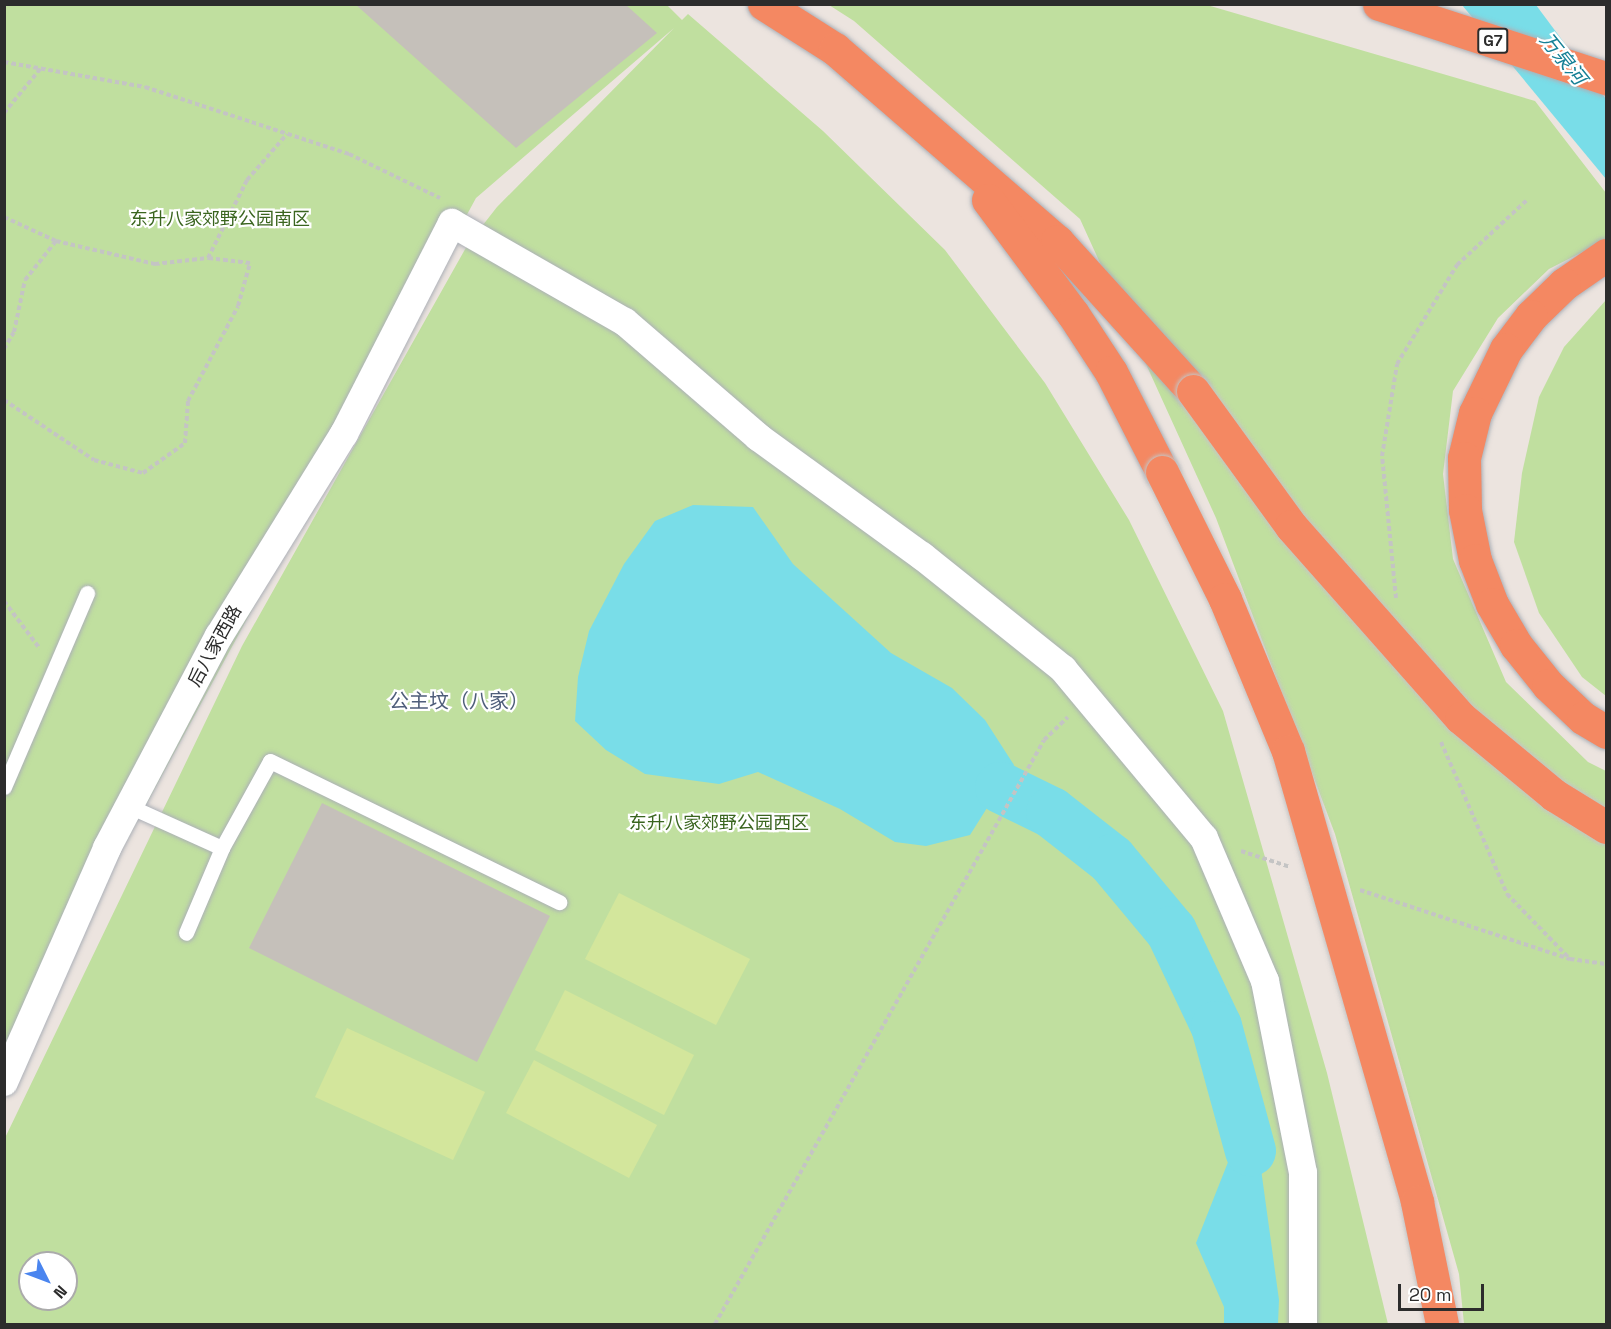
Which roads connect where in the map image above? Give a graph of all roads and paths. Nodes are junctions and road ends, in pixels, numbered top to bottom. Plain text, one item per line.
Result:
1 (764, 4) edge
2 (1379, 4) edge
3 (4, 62) edge
4 (41, 68) junction
5 (1606, 78) edge
6 (4, 113) edge
7 (287, 134) junction
8 (949, 148) junction
9 (1528, 199) dead end
10 (4, 217) edge
11 (452, 224) junction
12 (56, 241) junction
13 (1606, 255) edge
14 (208, 258) junction
15 (4, 350) edge
16 (4, 400) edge
17 (87, 593) dead end
18 (4, 601) edge
19 (1396, 602) dead end
20 (55, 670) junction
21 (1606, 732) edge
22 (1438, 734) dead end
23 (1044, 740) dead end
24 (4, 787) edge
25 (129, 806) junction
26 (1606, 827) edge
27 (1204, 838) junction
28 (222, 848) junction
29 (1293, 868) dead end
30 (1348, 886) dead end
31 (559, 902) dead end
32 (186, 933) dead end
33 (1570, 959) junction
34 (1606, 964) edge
35 (4, 1082) edge
36 (715, 1324) edge
37 (1303, 1324) edge
38 (1442, 1324) edge

1 - 8 highway
2 - 5 highway, G7
3 - 4 path
4 - 6 path
4 - 7 path
7 - 11 path
7 - 14 path
8 - 26 highway, bridge
8 - 38 highway, bridge
9 - 19 path
10 - 12 path
11 - 25 street, 后八家西路
11 - 27 street
12 - 14 path
12 - 15 path
13 - 21 highway
14 - 16 path
17 - 20 lane
18 - 20 path
20 - 24 lane
22 - 33 path
23 - 36 path
25 - 28 lane
25 - 35 street, 后八家西路
27 - 29 path
27 - 37 street
28 - 31 lane
28 - 32 lane
30 - 33 path
33 - 34 path

